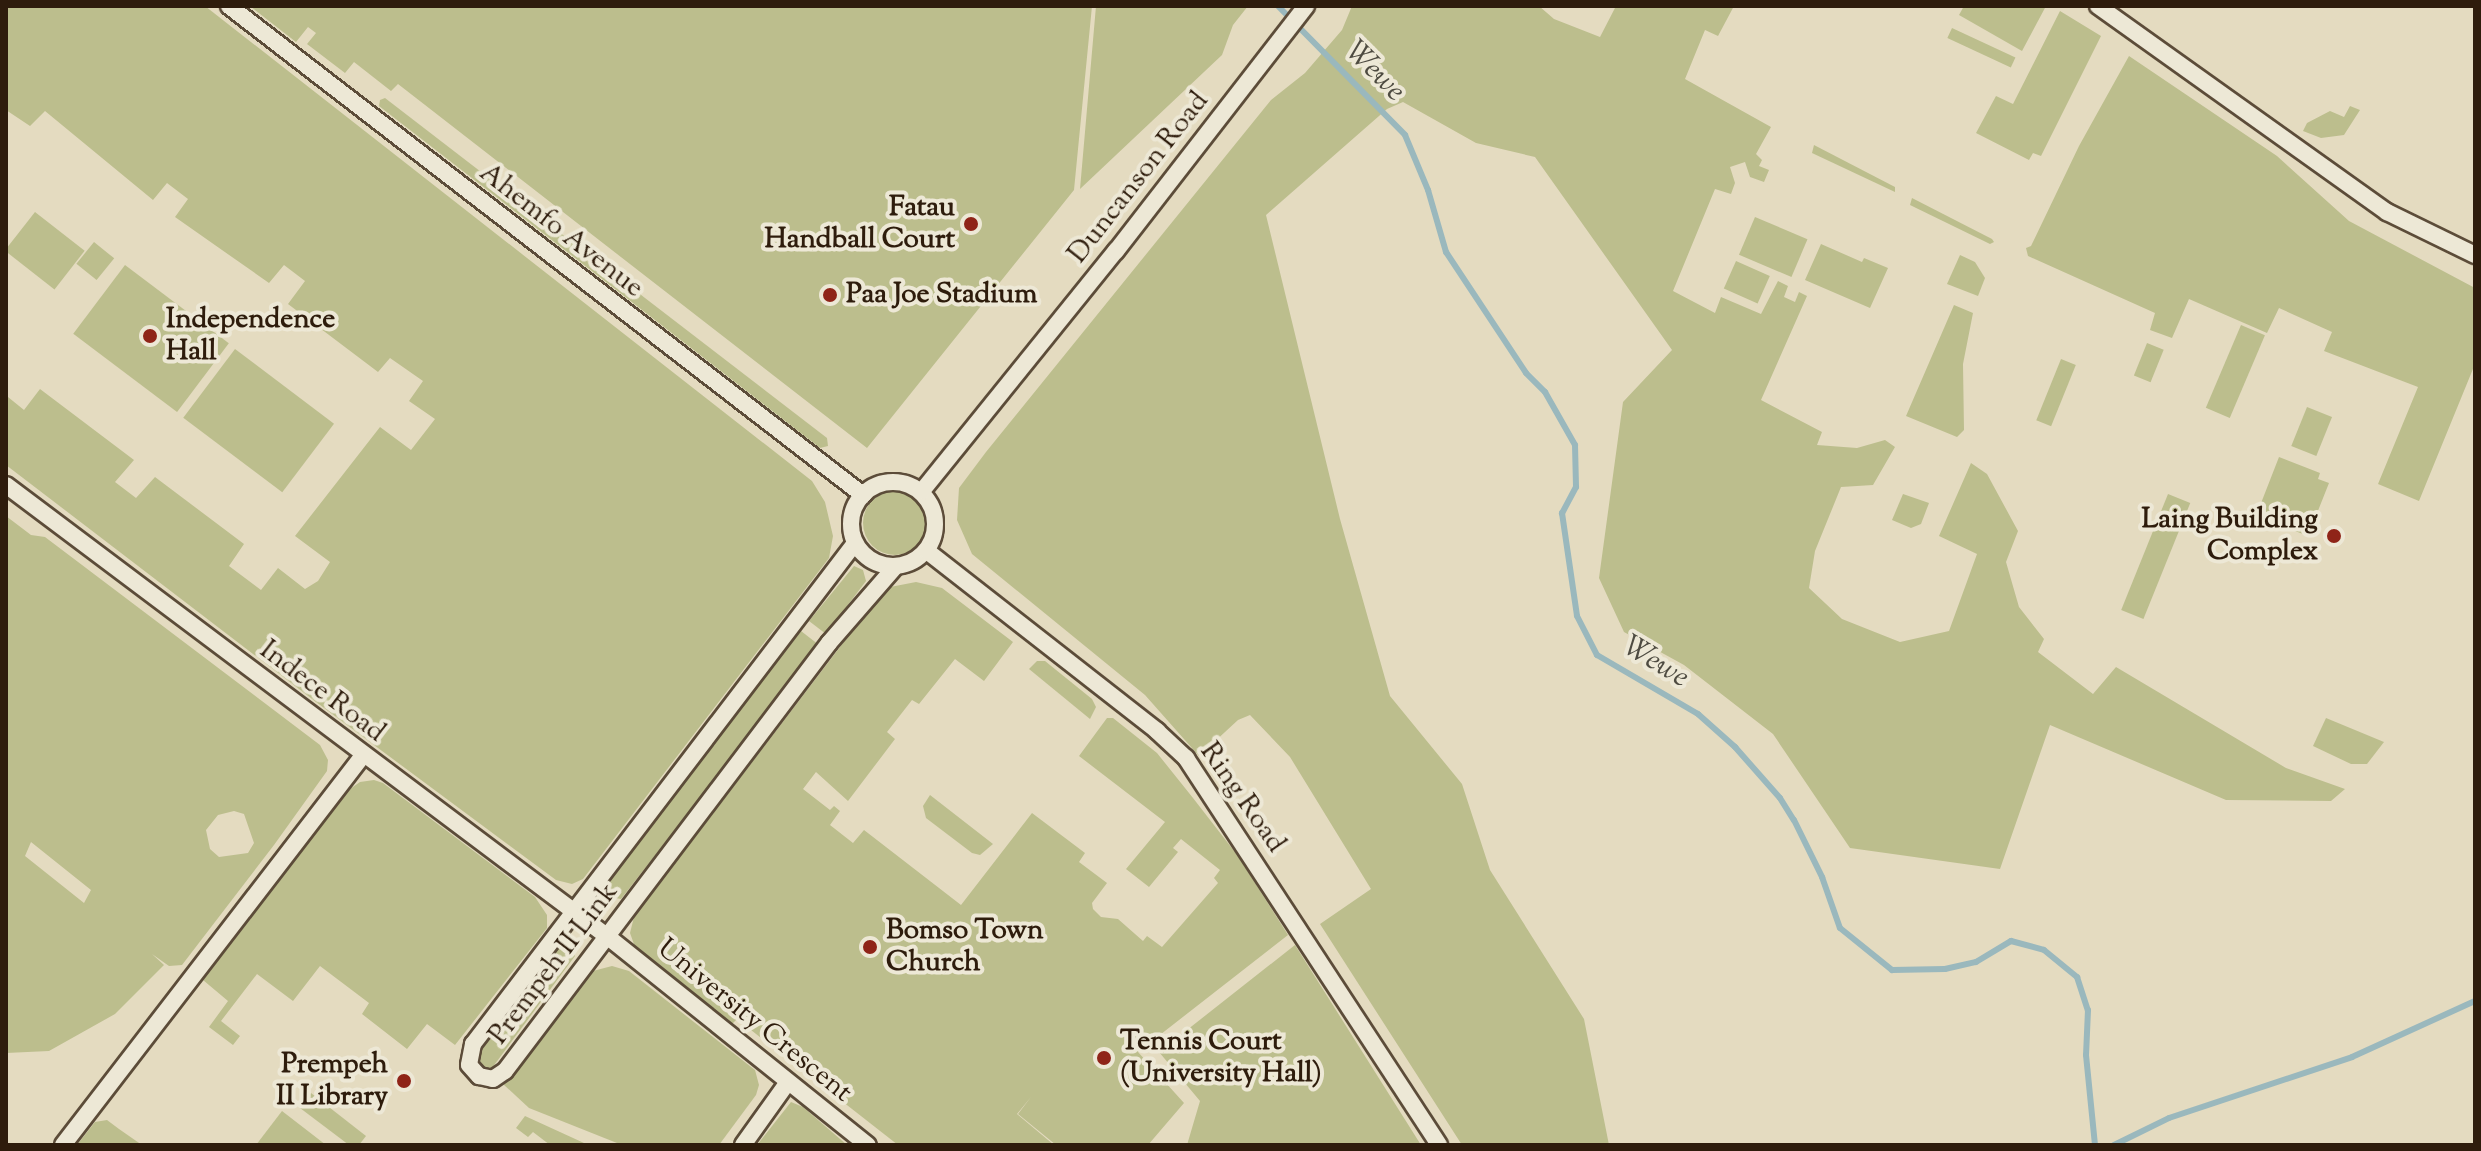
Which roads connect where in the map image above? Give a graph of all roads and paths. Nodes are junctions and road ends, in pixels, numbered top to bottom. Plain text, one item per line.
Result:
1 (229, 6) edge
2 (1306, 6) edge
3 (2098, 6) edge
4 (2475, 255) edge
5 (6, 485) edge
6 (922, 491) junction
7 (863, 495) junction
8 (855, 543) junction
9 (927, 551) junction
10 (895, 567) junction
11 (363, 756) junction
12 (574, 913) junction
13 (608, 937) junction
14 (788, 1082) junction
15 (63, 1145) edge
16 (743, 1145) edge
17 (868, 1145) edge
18 (1439, 1145) edge

1 - 7 street, Ahemfo Avenue
2 - 6 street, Duncanson Road
3 - 4 street
5 - 11 street, Indece Road
6 - 7 street
6 - 9 street
7 - 8 street
8 - 10 street
8 - 12 street, Prempeh II Link
9 - 10 street
9 - 18 street, Ring Road
10 - 13 street, Prempeh II Link
11 - 12 street, Indece Road
11 - 15 street
12 - 13 street, Indece Road
12 - 13 street, Prempeh II Link
13 - 14 street, University Crescent
14 - 16 street
14 - 17 street, University Crescent

